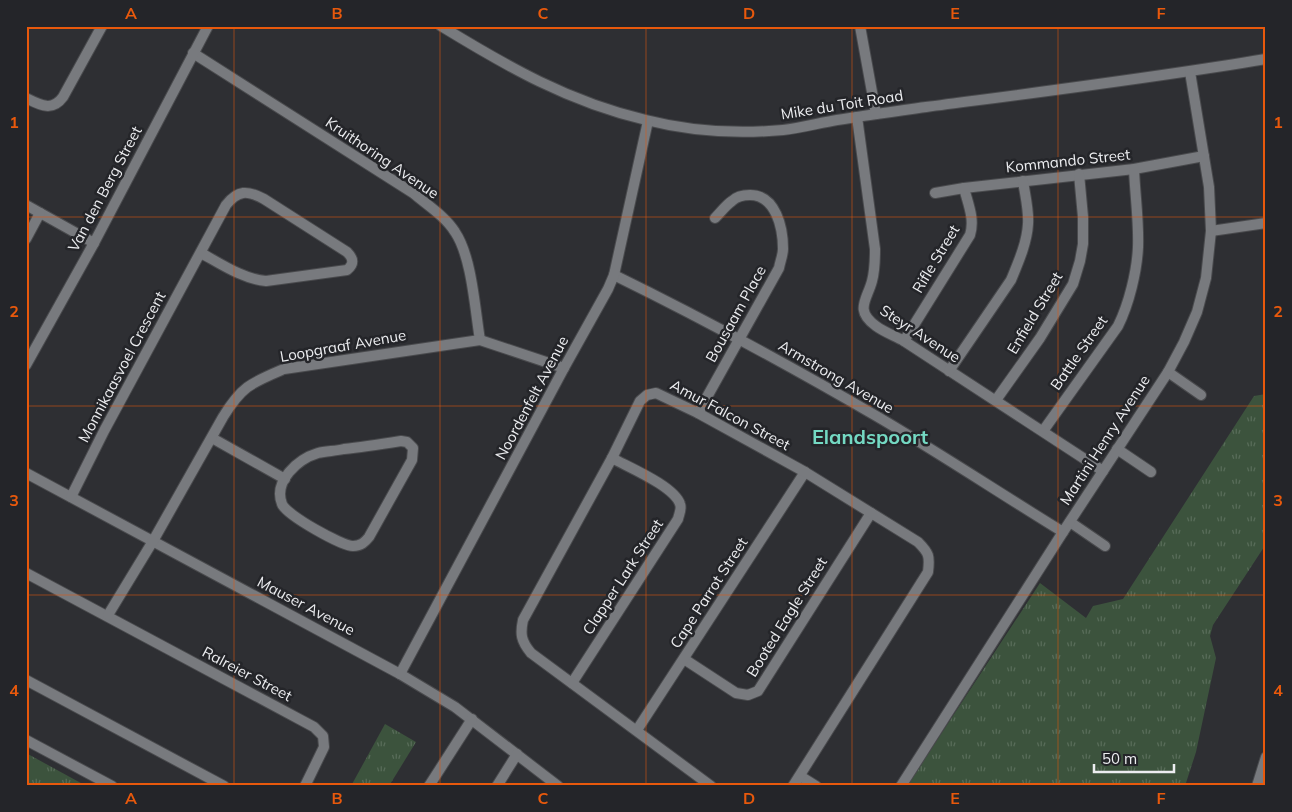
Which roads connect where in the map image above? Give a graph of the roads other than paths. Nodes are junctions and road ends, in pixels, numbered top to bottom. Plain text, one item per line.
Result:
1 (102, 26) edge
2 (208, 26) edge
3 (441, 26) edge
4 (860, 26) edge
5 (193, 53) junction
6 (1266, 59) edge
7 (1190, 72) junction
8 (26, 98) edge
9 (876, 114) junction
10 (857, 117) junction
11 (648, 121) junction
12 (1204, 156) junction
13 (1134, 169) junction
14 (1079, 174) junction
15 (1023, 181) junction
16 (964, 188) junction
17 (935, 193) dead end
18 (26, 206) edge
19 (40, 213) junction
20 (715, 218) dead end
21 (1266, 223) edge
22 (1211, 231) junction
23 (26, 239) edge
24 (94, 242) junction
25 (201, 253) junction
26 (614, 275) junction
27 (739, 339) junction
28 (480, 340) junction
29 (904, 341) junction
30 (26, 365) edge
31 (564, 368) junction
32 (949, 371) junction
33 (1168, 372) junction
34 (1202, 395) dead end
35 (996, 400) junction
36 (698, 413) junction
37 (1044, 431) junction
38 (212, 438) junction
39 (1117, 449) junction
40 (612, 458) junction
41 (1103, 471) junction
42 (805, 472) junction
43 (1151, 472) dead end
44 (26, 474) edge
45 (285, 479) junction
46 (71, 497) junction
47 (871, 513) junction
48 (1070, 522) junction
49 (1063, 532) junction
50 (153, 542) junction
51 (1105, 546) dead end
52 (26, 573) edge
53 (108, 616) junction
54 (684, 660) junction
55 (400, 674) junction
56 (26, 680) edge
57 (572, 683) junction
58 (472, 720) junction
59 (637, 730) junction
60 (26, 740) edge
61 (517, 754) junction
62 (1266, 757) edge
63 (800, 776) junction
64 (112, 786) edge
65 (224, 786) edge
66 (305, 786) edge
67 (430, 786) edge
68 (497, 786) edge
69 (558, 786) edge
70 (711, 786) edge
71 (793, 786) edge
72 (816, 786) edge
73 (901, 786) edge
74 (1257, 786) edge

1 - 8 street
2 - 5 street, Van den Berg Street
3 - 11 street, Mike du Toit Road
4 - 9 street
5 - 24 street, Van den Berg Street
5 - 28 street, Kruithoring Avenue
6 - 7 street, Mike du Toit Road
7 - 9 street, Mike du Toit Road
7 - 12 street, Martini Henry Avenue
9 - 10 street, Mike du Toit Road
10 - 11 street, Mike du Toit Road
10 - 29 street, Steyr Avenue
11 - 26 street, Noordenfelt Avenue
12 - 13 street, Kommando Street
12 - 22 street, Martini Henry Avenue
13 - 14 street, Kommando Street
13 - 37 street, Battle Street
14 - 15 street, Kommando Street
14 - 35 street, Enfield Street
15 - 16 street, Kommando Street
15 - 32 street
16 - 17 street, Kommando Street
16 - 29 street, Rifle Street
18 - 19 street
19 - 23 street
19 - 24 street
20 - 27 street, Bousaam Place
21 - 22 street
22 - 33 street, Martini Henry Avenue
24 - 30 street, Van den Berg Street
25 - 25 street, Monnikaasvoel Crescent
25 - 46 street, Monnikaasvoel Crescent
26 - 27 street, Armstrong Avenue
26 - 31 street, Noordenfelt Avenue
27 - 36 street, Bousaam Place
27 - 49 street, Armstrong Avenue
28 - 31 street, Loopgraaf Avenue
28 - 38 street, Loopgraaf Avenue
29 - 32 street, Steyr Avenue
31 - 55 street, Noordenfelt Avenue
32 - 35 street, Steyr Avenue
33 - 34 street
33 - 39 street, Martini Henry Avenue
35 - 37 street, Steyr Avenue
36 - 40 street, Amur Falcon Street
36 - 42 street, Amur Falcon Street
37 - 41 street, Steyr Avenue
38 - 45 street
38 - 50 street, Loopgraaf Avenue
39 - 41 street, Martini Henry Avenue
39 - 43 street
40 - 57 street, Amur Falcon Street
40 - 57 street, Clapper Lark Street
41 - 48 street, Martini Henry Avenue
42 - 47 street, Amur Falcon Street
42 - 54 street, Cape Parrot Street
44 - 46 street, Mauser Avenue
45 - 45 street
46 - 50 street, Mauser Avenue
47 - 54 street, Booted Eagle Street
47 - 63 street, Amur Falcon Street
48 - 49 street, Martini Henry Avenue
48 - 51 street
49 - 73 street, Martini Henry Avenue
50 - 53 street
50 - 55 street, Mauser Avenue
52 - 53 street, Ralreier Street
53 - 66 street, Ralreier Street
54 - 59 street, Cape Parrot Street
55 - 58 street, Mauser Avenue
56 - 65 street
57 - 59 street, Amur Falcon Street
58 - 61 street, Mauser Avenue
58 - 67 street
59 - 70 street, Amur Falcon Street
60 - 64 street
61 - 68 street
61 - 69 street, Mauser Avenue
62 - 74 street
63 - 71 street, Amur Falcon Street
63 - 72 street

